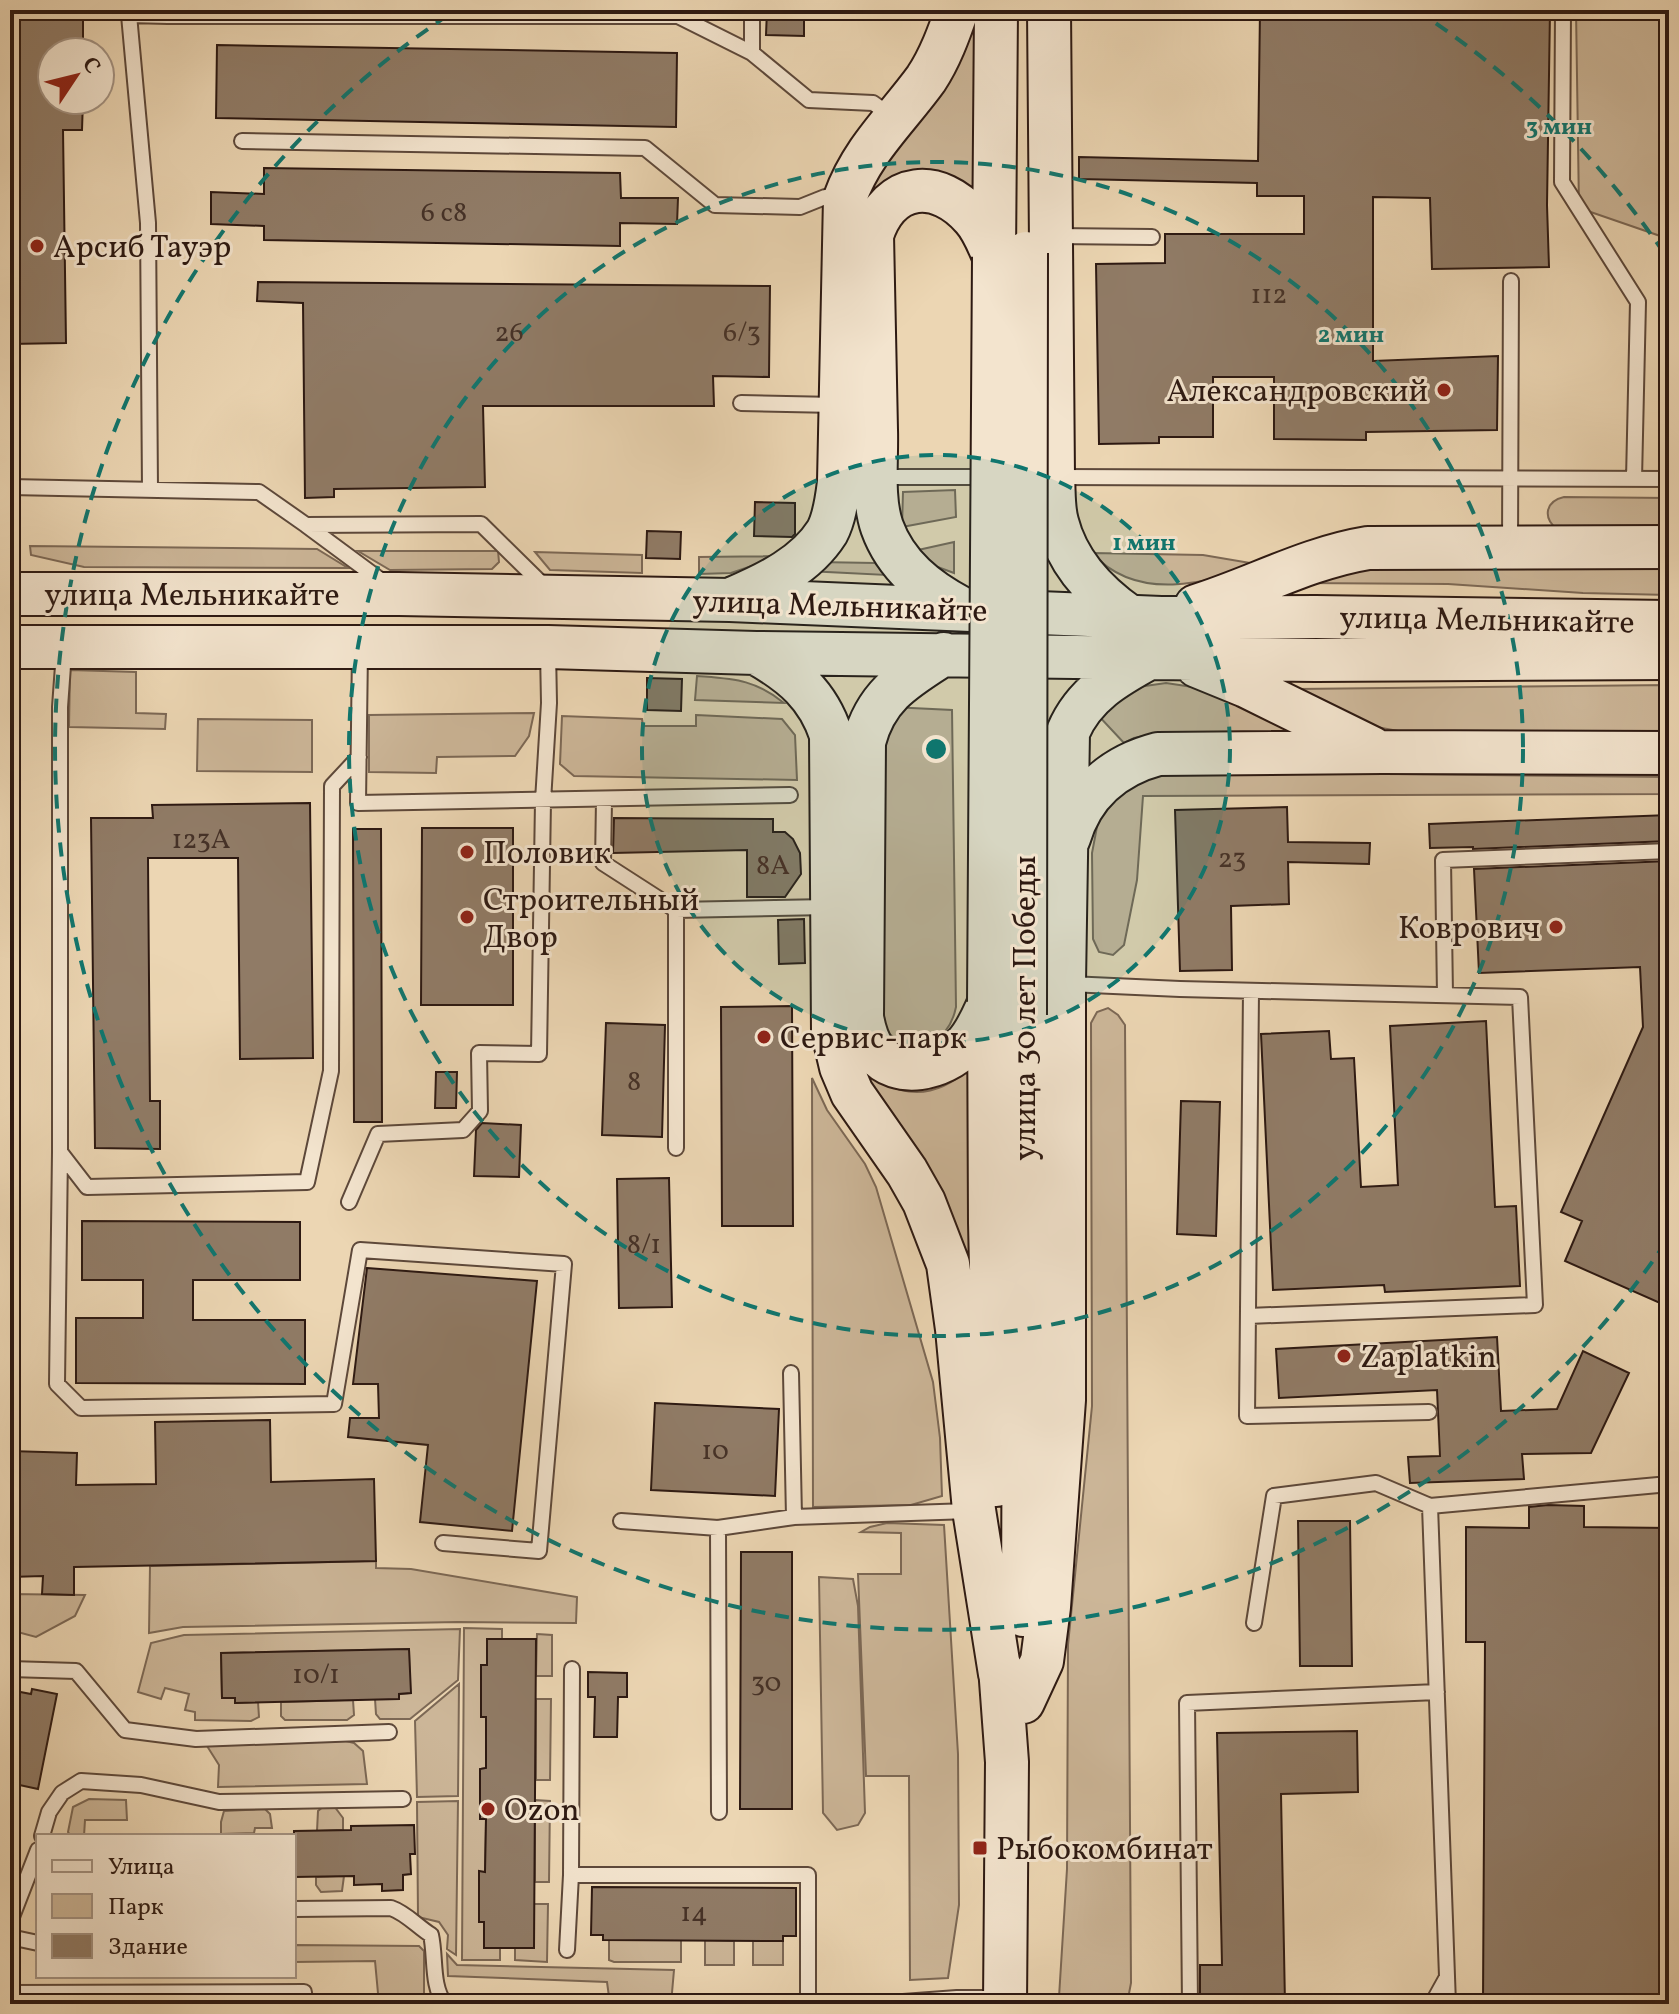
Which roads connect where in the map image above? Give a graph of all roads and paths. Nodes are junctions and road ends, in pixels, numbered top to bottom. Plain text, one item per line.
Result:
1 (752, 10) edge
2 (957, 10) edge
3 (996, 10) edge
4 (1026, 10) edge
5 (1049, 10) edge
6 (1563, 10) edge
7 (129, 13) edge
8 (752, 53) junction
9 (893, 118) junction
10 (242, 141) dead end
11 (845, 198) junction
12 (1152, 237) dead end
13 (1024, 248) junction
14 (1511, 281) dead end
15 (741, 403) dead end
16 (842, 405) junction
17 (877, 477) junction
18 (1053, 477) junction
19 (1511, 478) junction
20 (1634, 479) junction
21 (1669, 479) edge
22 (10, 487) edge
23 (150, 490) junction
24 (306, 525) junction
25 (1510, 546) junction
26 (1669, 547) edge
27 (10, 594) edge
28 (399, 594) junction
29 (556, 598) junction
30 (730, 600) junction
31 (962, 609) junction
32 (1669, 622) edge
33 (1152, 637) junction
34 (361, 645) junction
35 (10, 647) edge
36 (64, 647) junction
37 (548, 647) junction
38 (756, 653) junction
39 (944, 654) junction
40 (1669, 658) edge
41 (1382, 752) junction
42 (1669, 753) edge
43 (359, 757) junction
44 (790, 795) dead end
45 (604, 800) junction
46 (543, 801) junction
47 (1669, 851) edge
48 (1066, 855) junction
49 (832, 907) junction
50 (676, 910) junction
51 (1064, 983) junction
52 (1251, 991) junction
53 (1445, 995) junction
54 (1007, 1008) junction
55 (676, 1148) dead end
56 (60, 1152) junction
57 (349, 1202) dead end
58 (1248, 1316) junction
59 (791, 1373) dead end
60 (1429, 1412) dead end
61 (1669, 1484) edge
62 (1430, 1506) junction
63 (974, 1510) junction
64 (794, 1517) junction
65 (621, 1521) dead end
66 (718, 1528) junction
67 (443, 1543) dead end
68 (1254, 1623) dead end
69 (10, 1669) edge
70 (572, 1669) dead end
71 (1012, 1688) junction
72 (1437, 1692) junction
73 (389, 1732) dead end
74 (403, 1799) dead end
75 (719, 1812) dead end
76 (43, 1834) edge
77 (36, 1855) edge
78 (571, 1875) junction
79 (296, 1909) edge
80 (10, 1922) edge
81 (10, 1937) edge
82 (36, 1943) edge
83 (567, 1950) dead end
84 (1447, 1977) junction
85 (10, 1993) edge
86 (1005, 2001) edge
87 (304, 2004) edge
88 (445, 2004) edge
89 (808, 2004) edge
90 (876, 2004) edge
91 (1190, 2004) edge
92 (1432, 2004) edge
93 (1448, 2004) edge

1 - 8 lane
2 - 9 street
3 - 13 street
4 - 13 street
5 - 13 street
6 - 20 lane
7 - 8 lane
7 - 23 lane
8 - 9 lane
9 - 11 street
10 - 11 lane
11 - 16 street
12 - 13 lane
13 - 17 street
13 - 18 street
13 - 54 street, улица 30 лет Победы, bridge
14 - 19 lane
15 - 16 lane
16 - 30 street
17 - 18 lane
17 - 31 street
18 - 19 lane
18 - 33 street
19 - 20 lane
19 - 25 lane
20 - 21 lane
22 - 23 lane
23 - 24 lane
24 - 28 lane
24 - 29 lane
25 - 26 street
25 - 33 street
27 - 28 street, улица Мельникайте
28 - 29 street, улица Мельникайте
29 - 30 street, улица Мельникайте
30 - 31 street, улица Мельникайте
31 - 33 street, улица Мельникайте
32 - 33 street, улица Мельникайте
33 - 39 street, улица Мельникайте
33 - 40 street, улица Мельникайте
33 - 41 street
33 - 48 street
34 - 36 street, улица Мельникайте
34 - 37 street, улица Мельникайте
34 - 43 lane
35 - 36 street, улица Мельникайте
36 - 56 lane
37 - 38 street, улица Мельникайте
37 - 46 lane
38 - 39 street, улица Мельникайте
38 - 49 street
39 - 54 street
41 - 42 street
41 - 48 street
43 - 46 lane
43 - 56 lane
44 - 45 lane
45 - 46 lane
45 - 50 lane
46 - 57 lane
47 - 53 lane
48 - 51 street
49 - 50 lane
49 - 63 street
50 - 55 lane
51 - 52 lane
51 - 71 street
52 - 53 lane
52 - 58 lane
53 - 58 lane
54 - 71 street, улица 30 лет Победы
56 - 67 lane
58 - 60 lane
59 - 64 lane
61 - 62 lane
62 - 68 lane
62 - 72 lane
63 - 64 lane
63 - 71 street
64 - 66 lane
65 - 66 lane
66 - 75 lane
69 - 73 lane
70 - 78 lane
71 - 86 street, улица 30 лет Победы
72 - 84 lane
72 - 91 lane
74 - 76 lane
77 - 80 lane
78 - 83 lane
78 - 89 lane
79 - 88 lane
81 - 82 lane
84 - 92 lane
84 - 93 lane
85 - 87 lane
86 - 90 lane

